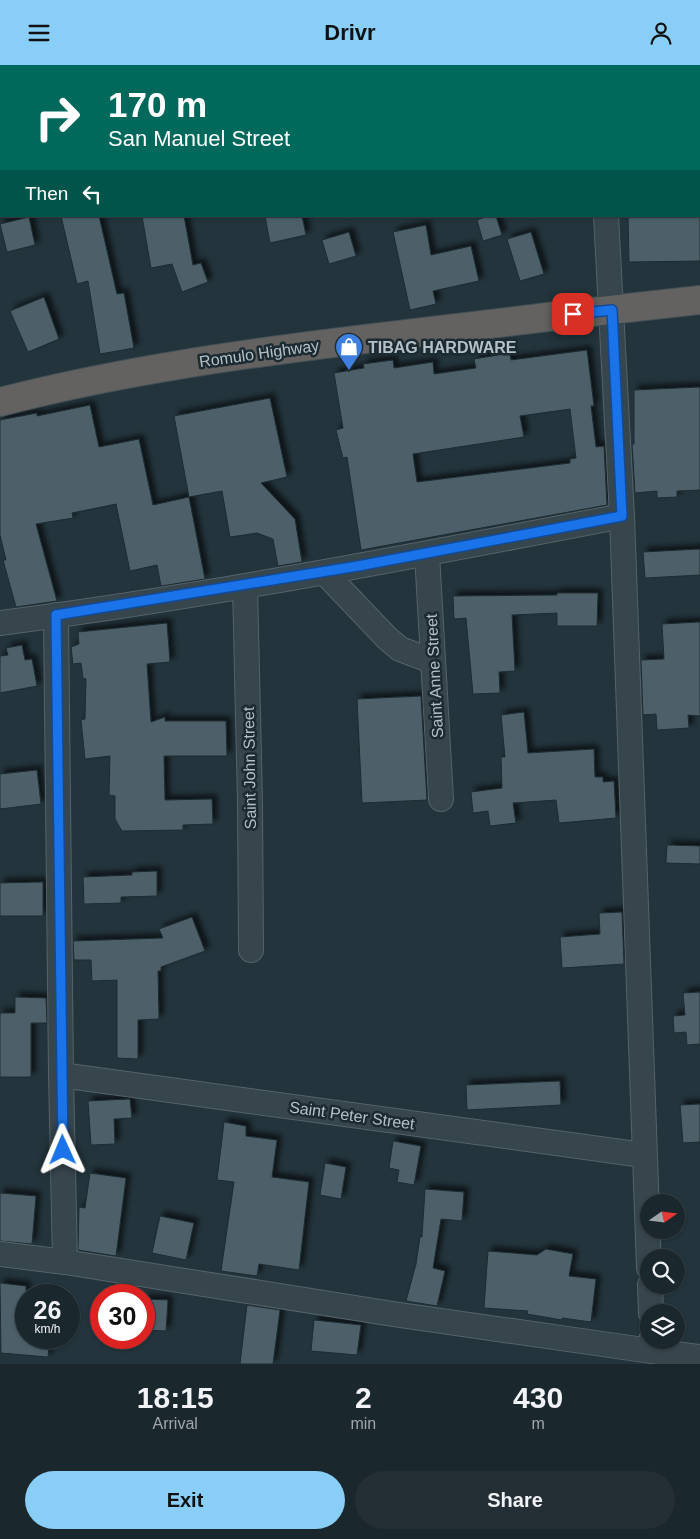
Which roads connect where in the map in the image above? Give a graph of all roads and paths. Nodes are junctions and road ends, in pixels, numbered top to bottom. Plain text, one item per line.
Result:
1 (606, 217) edge
2 (700, 300) edge
3 (612, 309) junction
4 (0, 402) edge
5 (622, 516) junction
6 (427, 554) junction
7 (324, 572) junction
8 (245, 586) junction
9 (56, 615) junction
10 (0, 623) edge
11 (432, 661) junction
12 (441, 799) dead end
13 (251, 951) dead end
14 (61, 1075) junction
15 (644, 1155) junction
16 (648, 1249) edge
17 (0, 1254) edge
18 (65, 1262) junction
19 (640, 1344) edge
20 (667, 1349) edge
21 (700, 1357) edge

1 - 3 street
2 - 3 highway, Romulo Highway
3 - 4 highway, Romulo Highway
3 - 5 street
5 - 6 street
5 - 15 street
6 - 7 street
6 - 11 street, Saint Anne Street
7 - 8 street
7 - 11 street
8 - 9 street
8 - 13 street, Saint John Street
9 - 10 street
9 - 14 street
11 - 12 street, Saint Anne Street
14 - 15 street, Saint Peter Street
14 - 18 street
15 - 16 street
17 - 18 street
18 - 19 street
20 - 21 street

